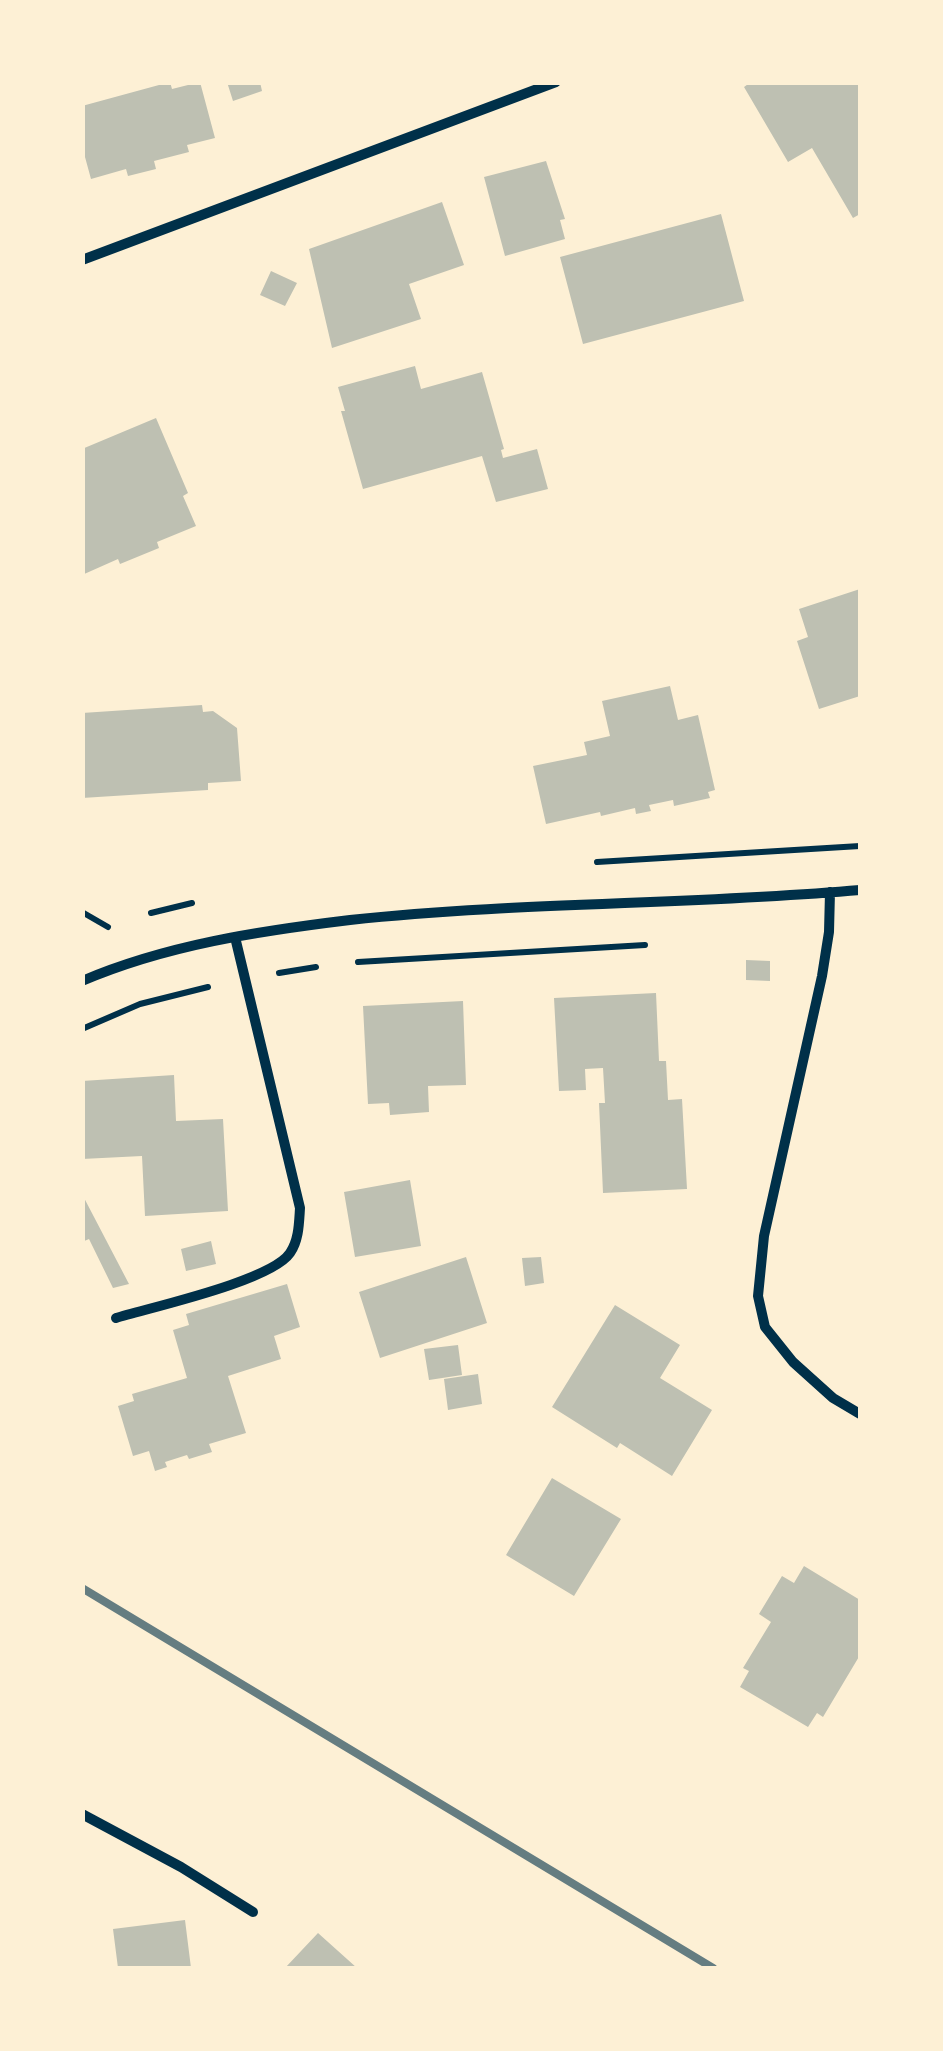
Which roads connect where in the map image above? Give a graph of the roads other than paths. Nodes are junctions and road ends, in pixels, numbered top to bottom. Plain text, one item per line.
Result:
1 (556, 82) edge
2 (82, 260) edge
3 (860, 890) edge
4 (830, 892) junction
5 (235, 937) junction
6 (82, 981) edge
7 (116, 1318) dead end
8 (860, 1414) edge
9 (82, 1814) edge
10 (252, 1912) dead end

1 - 2 street
3 - 4 street
4 - 5 street
4 - 8 street
5 - 6 street
5 - 7 street
9 - 10 street

